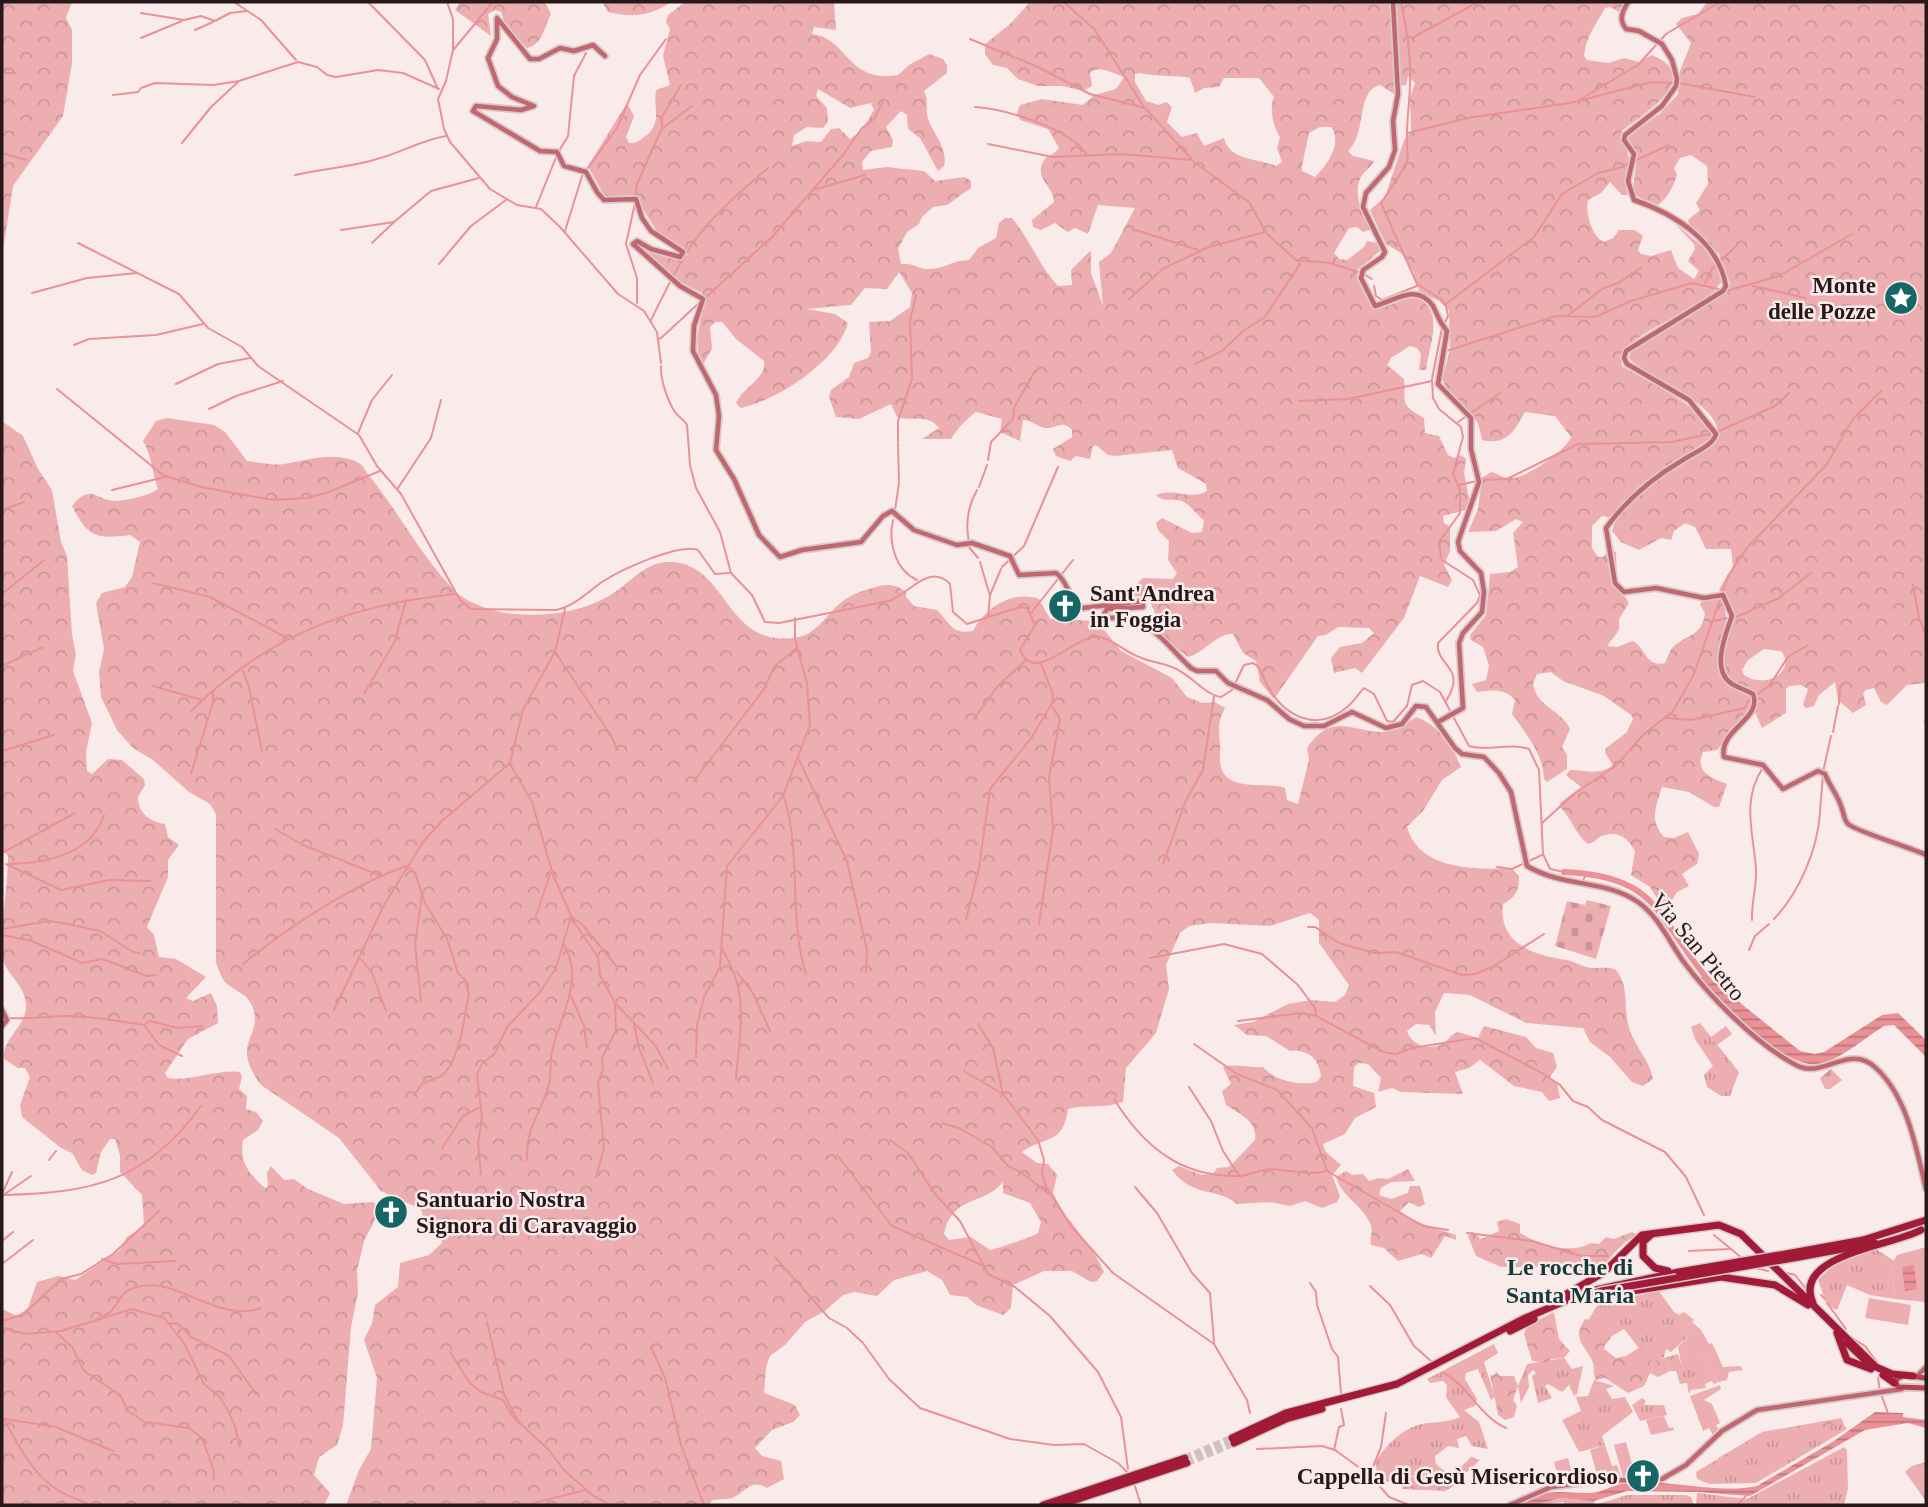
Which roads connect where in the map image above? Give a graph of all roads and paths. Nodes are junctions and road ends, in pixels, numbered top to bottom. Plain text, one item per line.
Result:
1 (1393, 2) edge
2 (1628, 2) edge
3 (605, 56) dead end
4 (1440, 721) junction
5 (1926, 855) edge
6 (2, 1010) edge
7 (2, 1026) edge
8 (1926, 1189) edge
9 (1926, 1220) edge
10 (1923, 1229) edge
11 (1798, 1255) junction
12 (1679, 1272) junction
13 (1569, 1302) junction
14 (1813, 1307) junction
15 (1523, 1320) junction
16 (1842, 1336) junction
17 (1926, 1367) edge
18 (1875, 1369) junction
19 (1913, 1376) junction
20 (1926, 1377) edge
21 (1894, 1383) junction
22 (1906, 1386) junction
23 (1919, 1387) junction
24 (1926, 1388) edge
25 (1883, 1392) junction
26 (1186, 1461) tunnel mouth
27 (1104, 1488) junction
28 (1043, 1505) edge
29 (1060, 1505) edge
30 (1510, 1505) edge

1 - 4 street
2 - 5 street
3 - 4 street
4 - 8 street, Via San Pietro
6 - 7 street
9 - 11 highway
10 - 11 highway
10 - 14 highway
11 - 12 highway, bridge
11 - 13 highway, bridge
12 - 14 highway
12 - 15 highway
13 - 14 highway
13 - 15 highway
14 - 15 highway
14 - 16 highway
16 - 18 highway
16 - 18 highway
17 - 19 street
18 - 19 highway
18 - 21 highway
18 - 25 highway
19 - 20 main road
19 - 21 main road
19 - 22 main road
20 - 23 main road
21 - 22 main road
21 - 25 street
22 - 23 main road
23 - 24 main road
23 - 25 street
25 - 30 street
26 - 27 highway
27 - 28 highway
27 - 29 highway

